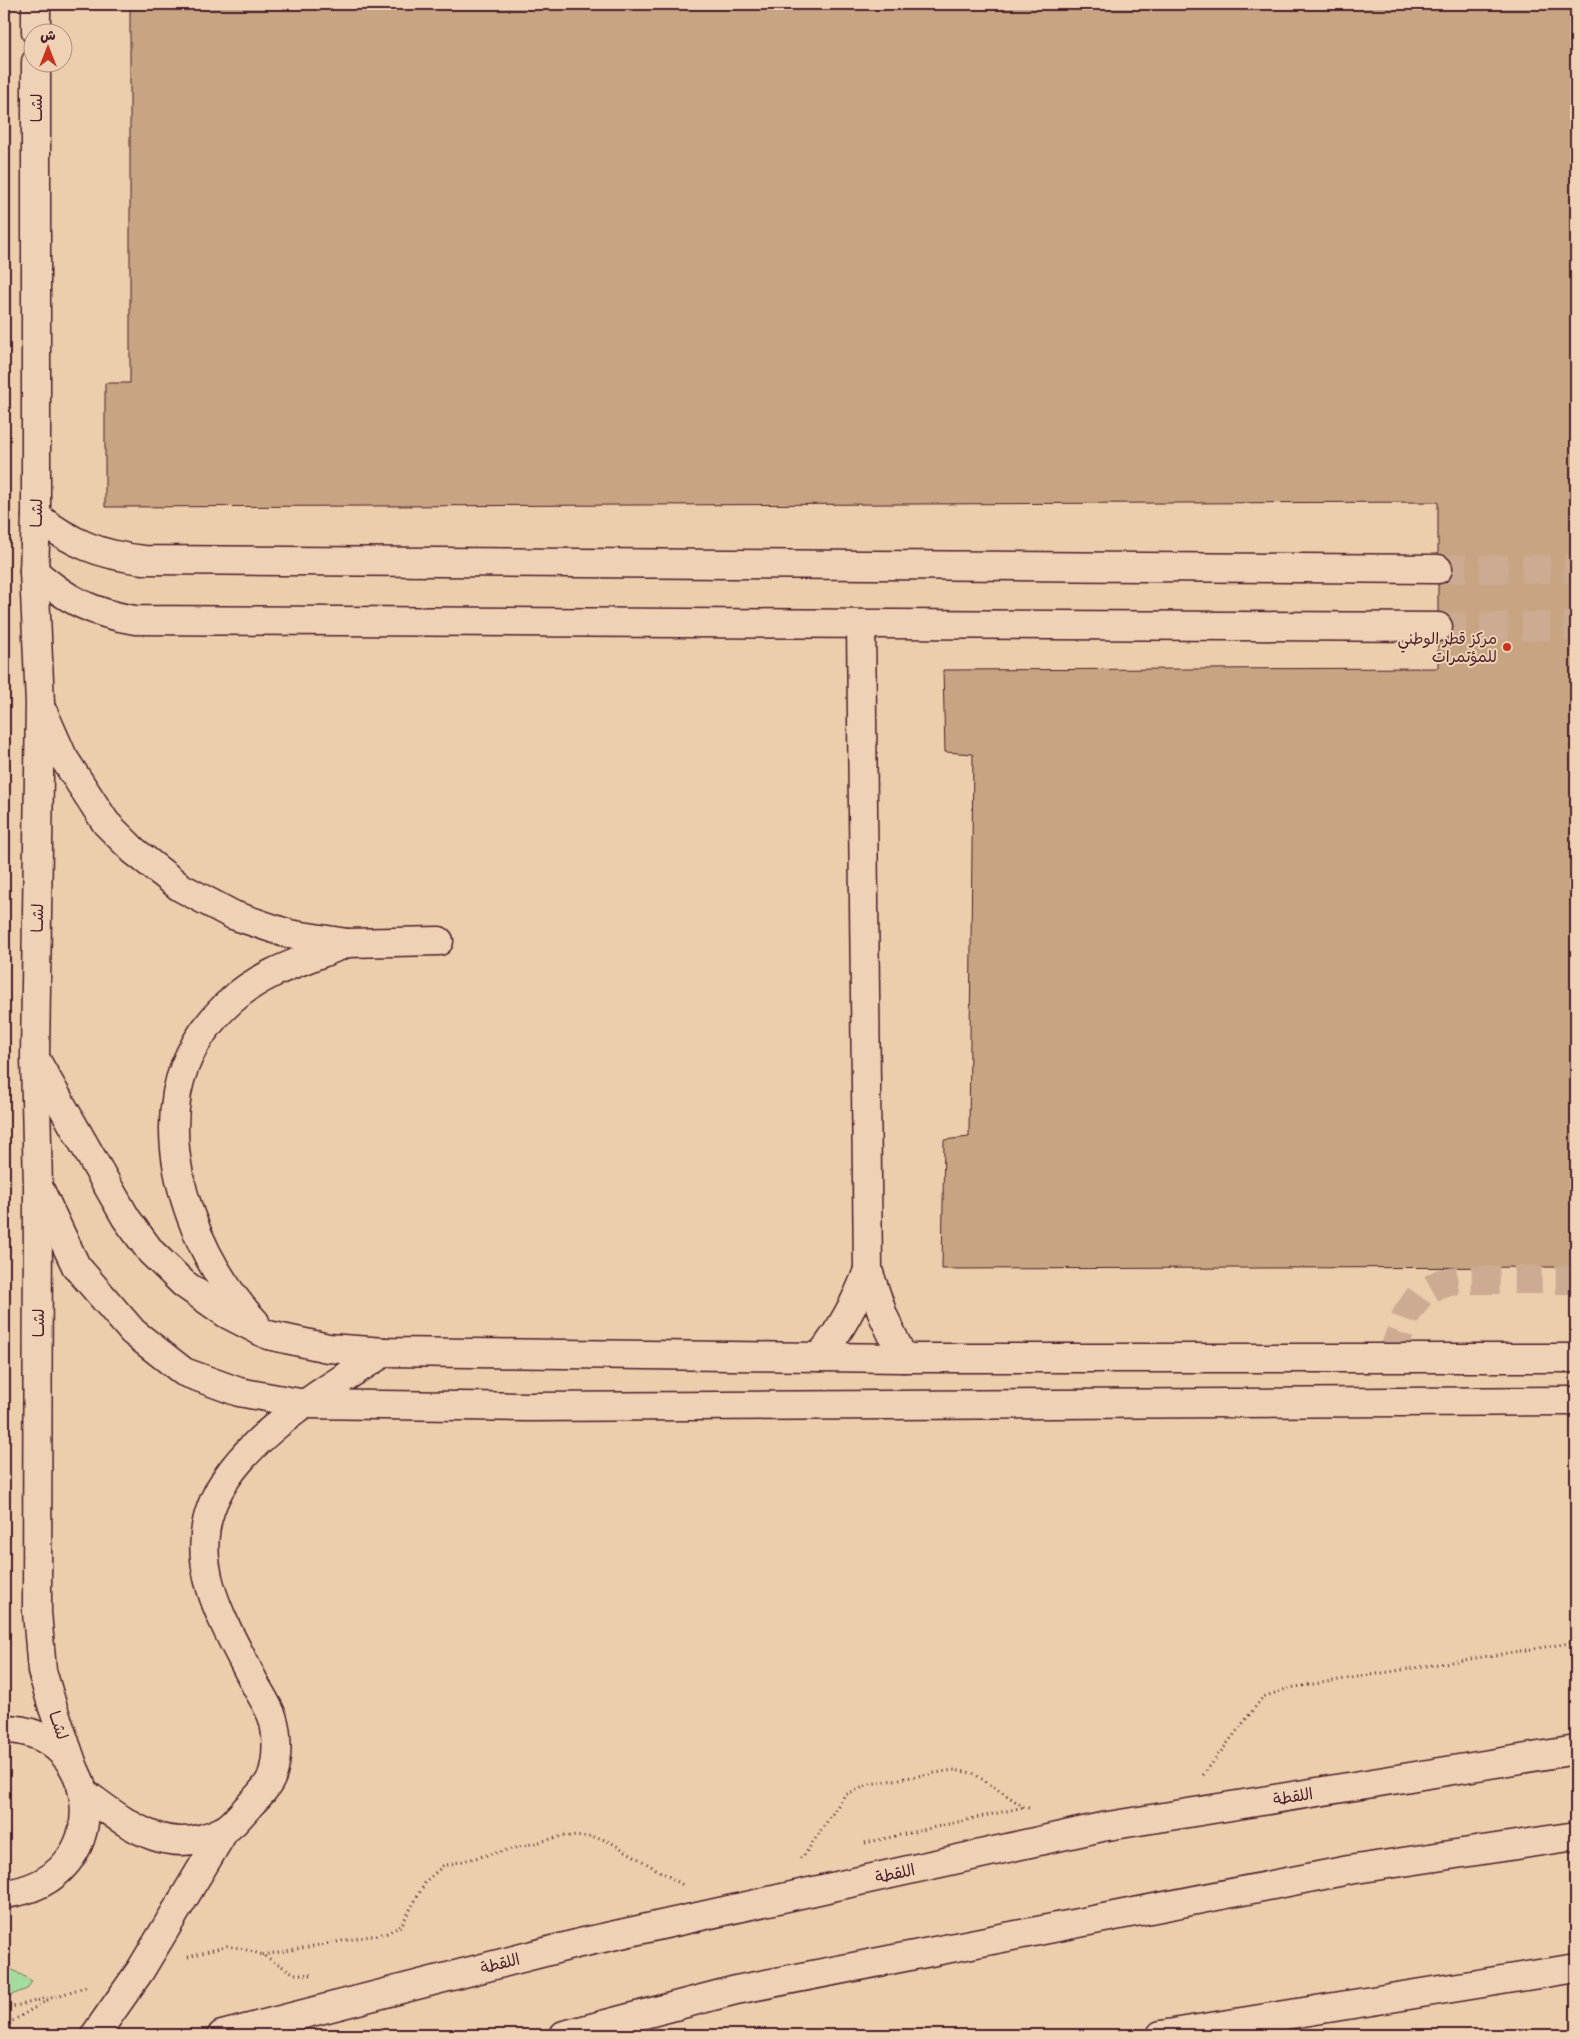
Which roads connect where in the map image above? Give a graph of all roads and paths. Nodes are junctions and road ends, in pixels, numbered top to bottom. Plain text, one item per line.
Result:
1 (36, 4) edge
2 (36, 22) edge
3 (36, 72) edge
4 (36, 516) junction
5 (1438, 569) tunnel mouth
6 (34, 571) junction
7 (861, 624) junction
8 (1438, 627) tunnel mouth
9 (40, 703) junction
10 (439, 941) dead end
11 (347, 943) junction
12 (35, 1057) junction
13 (38, 1187) junction
14 (868, 1270) junction
15 (268, 1335) junction
16 (385, 1352) junction
17 (819, 1357) junction
18 (903, 1358) junction
19 (1576, 1358) edge
20 (1576, 1401) edge
21 (305, 1404) junction
22 (1576, 1642) edge
23 (4, 1729) edge
24 (1576, 1750) edge
25 (1199, 1778) dead end
26 (78, 1780) junction
27 (1024, 1807) junction
28 (1033, 1808) dead end
29 (224, 1831) junction
30 (1576, 1836) edge
31 (861, 1844) dead end
32 (813, 1855) dead end
33 (803, 1857) junction
34 (795, 1860) dead end
35 (678, 1891) dead end
36 (4, 1894) edge
37 (263, 1955) junction
38 (1576, 1968) edge
39 (140, 1971) junction
40 (320, 1976) dead end
41 (51, 1998) junction
42 (4, 2009) edge
43 (4, 2026) edge
44 (95, 2035) edge
45 (222, 2035) edge
46 (564, 2035) edge
47 (1161, 2035) edge

1 - 2 street
3 - 4 street, لشــا
4 - 5 street
4 - 6 street, لشــا
6 - 7 street
6 - 9 street, لشــا
7 - 8 street
7 - 14 street
9 - 11 street
9 - 12 street, لشــا
10 - 11 street
11 - 15 street
12 - 13 street, لشــا
12 - 15 street
13 - 21 street
13 - 26 street, لشــا
14 - 17 street
14 - 18 street
15 - 16 street
16 - 17 street
16 - 21 street
17 - 18 street
18 - 19 street
20 - 21 street
21 - 29 street
22 - 25 path
23 - 26 street
24 - 45 street, اللقطة
26 - 29 street
26 - 36 street, لشــا
27 - 28 path
27 - 31 path
27 - 33 path
29 - 39 street
30 - 46 street
32 - 33 path
33 - 34 path
35 - 37 path
37 - 39 path
37 - 40 path
38 - 47 street
39 - 41 path
39 - 44 street
41 - 42 path
41 - 43 path

